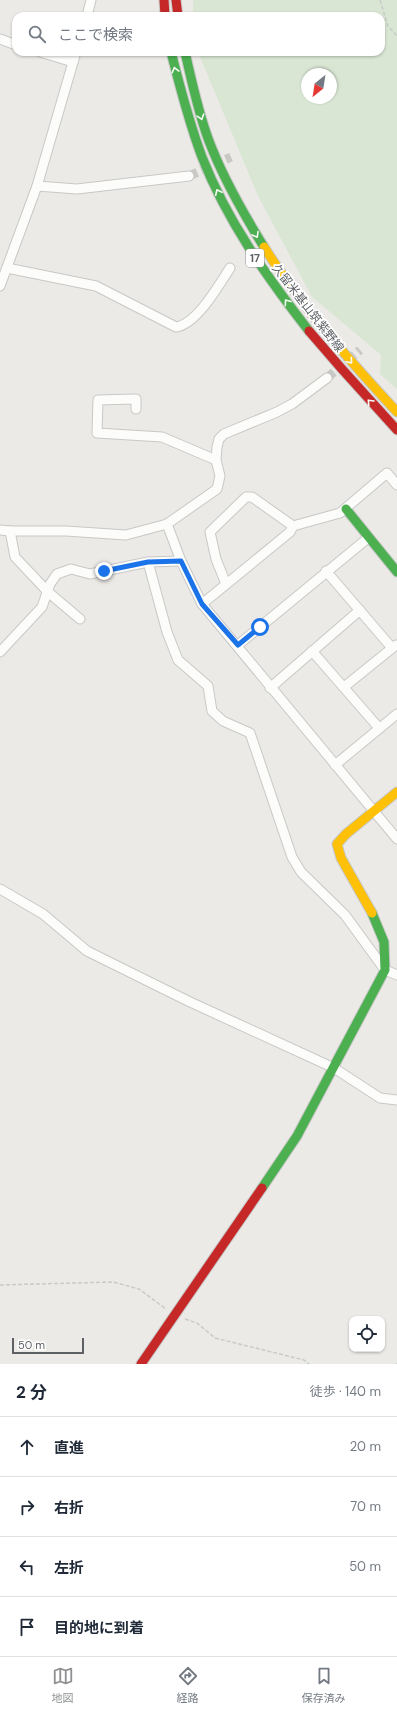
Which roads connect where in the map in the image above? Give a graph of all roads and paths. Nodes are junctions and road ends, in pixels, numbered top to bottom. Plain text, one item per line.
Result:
1 (91, 0) edge
2 (164, 0) edge
3 (176, 0) edge
4 (380, 0) edge
5 (87, 12) edge
6 (165, 12) edge
7 (178, 12) edge
8 (384, 12) edge
9 (385, 16) edge
10 (397, 36) edge
11 (0, 39) edge
12 (12, 44) edge
13 (53, 56) edge
14 (75, 56) edge
15 (172, 56) edge
16 (186, 56) edge
17 (73, 62) junction
18 (189, 176) tunnel mouth
19 (37, 186) junction
20 (7, 268) junction
21 (230, 268) dead end
22 (0, 286) edge
23 (327, 378) tunnel mouth
24 (136, 409) dead end
25 (397, 412) edge
26 (397, 430) edge
27 (216, 460) junction
28 (397, 485) edge
29 (346, 509) junction
30 (167, 524) junction
31 (293, 526) junction
32 (0, 530) edge
33 (10, 531) junction
34 (368, 538) junction
35 (181, 561) junction
36 (148, 562) junction
37 (326, 571) junction
38 (397, 572) edge
39 (226, 584) junction
40 (48, 592) junction
41 (202, 604) junction
42 (360, 610) junction
43 (80, 619) dead end
44 (238, 645) junction
45 (395, 646) edge
46 (312, 651) junction
47 (0, 652) edge
48 (344, 687) junction
49 (270, 688) junction
50 (397, 714) edge
51 (379, 728) junction
52 (335, 765) junction
53 (397, 792) edge
54 (374, 811) junction
55 (397, 839) edge
56 (0, 889) edge
57 (385, 970) junction
58 (397, 975) edge
59 (334, 1068) junction
60 (397, 1100) edge
61 (0, 1285) edge
62 (175, 1315) junction
63 (141, 1364) edge
64 (309, 1364) edge

1 - 5 street
2 - 6 main road
3 - 7 main road
4 - 8 path
9 - 10 path
11 - 12 street
13 - 17 street
14 - 17 street
26 -> 15 main road, 久留米基山筑紫野線 / 17
16 -> 25 main road, 久留米基山筑紫野線 / 17
17 - 19 street
18 - 19 street
19 - 20 street
20 - 21 street
20 - 22 street
23 - 27 street
24 - 27 street
27 - 30 street
28 - 29 street
29 - 31 street
29 - 34 main road
30 - 33 street
30 - 35 street
31 - 39 street
31 - 39 street
32 - 33 street
33 - 40 street
34 - 37 street
34 - 38 main road
35 - 36 street
35 - 41 street
36 - 40 street
36 - 57 street
37 - 42 street
37 - 44 street
39 - 41 street
40 - 43 street
40 - 47 street
41 - 44 street
42 - 45 street
42 - 46 street
44 - 49 street
45 - 48 street
46 - 48 street
46 - 49 street
48 - 51 street
49 - 52 street
50 - 51 street
51 - 52 street
52 - 54 street
53 - 54 main road
54 - 55 street
54 - 57 main road
56 - 59 street
57 - 58 street
57 - 59 main road
59 - 60 street
59 - 62 main road
61 - 62 path
62 - 63 main road
62 - 64 path

